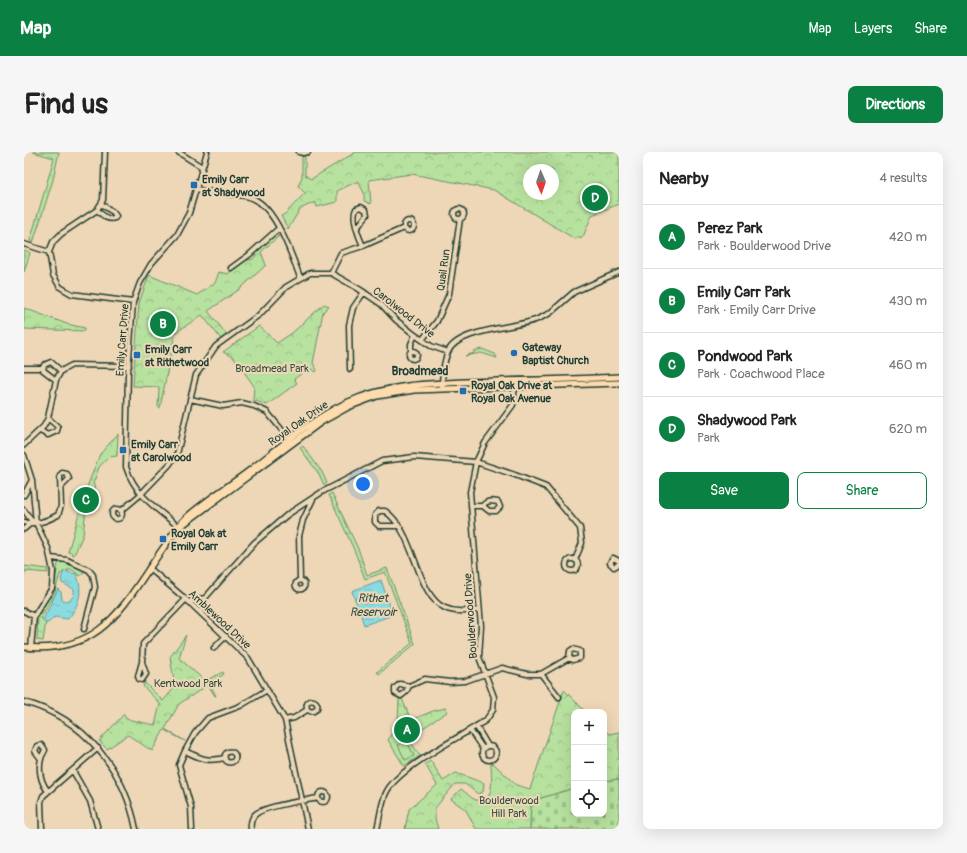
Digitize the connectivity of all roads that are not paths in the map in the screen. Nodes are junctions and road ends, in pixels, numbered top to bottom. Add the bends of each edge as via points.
1 (104, 152) edge
2 (178, 152) edge
3 (207, 152) edge
4 (299, 152) edge
5 (308, 152) edge
6 (202, 167) junction
7 (197, 190) junction
8 (100, 204) junction
9 (98, 210) junction
10 (460, 220) dead end
11 (357, 228) junction
12 (404, 228) dead end
13 (278, 229) junction
14 (24, 244) edge
15 (363, 246) junction
16 (49, 252) junction
17 (231, 268) dead end
18 (619, 272) edge
19 (331, 273) junction
20 (300, 277) junction
21 (364, 292) junction
22 (133, 302) junction
23 (415, 335) junction
24 (422, 340) junction
25 (411, 352) dead end
26 (448, 352) junction
27 (129, 366) junction
28 (24, 368) edge
29 (43, 368) junction
30 (350, 369) dead end
31 (61, 371) junction
32 (619, 377) edge
33 (56, 380) junction
34 (619, 383) edge
35 (515, 384) junction
36 (442, 386) junction
37 (190, 399) junction
38 (48, 418) junction
39 (40, 431) junction
40 (291, 441) junction
41 (24, 445) edge
42 (24, 455) edge
43 (476, 462) junction
44 (32, 480) junction
45 (61, 487) dead end
46 (24, 495) edge
47 (140, 495) junction
48 (313, 499) junction
49 (471, 506) junction
50 (483, 506) dead end
51 (24, 510) edge
52 (121, 511) dead end
53 (24, 522) edge
54 (36, 523) junction
55 (30, 524) junction
56 (397, 526) junction
57 (179, 527) junction
58 (24, 529) edge
59 (51, 558) junction
60 (575, 560) dead end
61 (619, 561) edge
62 (619, 564) edge
63 (149, 568) junction
64 (300, 580) dead end
65 (205, 598) junction
66 (188, 600) junction
67 (479, 610) junction
68 (24, 611) edge
69 (202, 613) junction
70 (34, 616) junction
71 (84, 629) dead end
72 (226, 636) junction
73 (24, 647) edge
74 (32, 648) junction
75 (214, 648) dead end
76 (569, 658) dead end
77 (142, 662) dead end
78 (486, 674) junction
79 (541, 674) junction
80 (409, 686) dead end
81 (267, 690) junction
82 (559, 697) dead end
83 (24, 702) edge
84 (307, 710) dead end
85 (285, 720) junction
86 (476, 726) junction
87 (470, 730) junction
88 (488, 746) junction
89 (98, 748) junction
90 (483, 749) junction
91 (185, 751) junction
92 (41, 758) dead end
93 (225, 758) dead end
94 (73, 770) junction
95 (48, 791) junction
96 (318, 798) dead end
97 (303, 801) junction
98 (191, 827) edge
99 (42, 829) edge
100 (98, 829) edge
101 (136, 829) edge
102 (187, 829) edge
103 (251, 829) edge
104 (308, 829) edge
105 (377, 829) edge

1 - 8 street via 103,200
2 - 6 street
3 - 6 street, Emily Carr Drive
4 - 5 street
6 - 7 street, Emily Carr Drive
7 - 13 street via 249,197 260,202 268,210
7 - 22 street, Emily Carr Drive via 189,213 177,235 151,264 140,282
8 - 9 street
8 - 9 street via 116,216 111,220
9 - 16 street via 61,234 53,242
10 - 24 street, Quail Run via 449,294 437,321
11 - 11 street via 367,215 366,210 361,207 356,209 354,214
11 - 15 street
12 - 15 street
13 - 17 street
13 - 20 street
14 - 16 street
15 - 19 street via 341,253
16 - 22 street via 53,274 60,287 72,294
18 - 26 street via 574,292 550,313 538,319 462,338 455,342
19 - 20 street, Carolwood Drive via 310,272
19 - 21 street, Carolwood Drive
20 - 37 street, Carolwood Drive via 286,287 259,315 216,346 196,375
21 - 23 street, Carolwood Drive
21 - 30 street via 353,308 349,325
22 - 27 street, Emily Carr Drive
23 - 24 street, Carolwood Drive
23 - 25 street
24 - 26 street, Carolwood Drive
26 - 36 street
27 - 31 street via 72,365
27 - 47 street, Emily Carr Drive via 126,467
28 - 29 street
29 - 31 street via 46,363 51,362
29 - 33 street
31 - 33 street
32 - 35 main road, Royal Oak Drive
33 - 38 street
34 - 35 main road, Royal Oak Drive
35 - 36 main road, Royal Oak Drive
35 - 43 street, Boulderwood Drive via 513,405 485,443
36 - 40 main road, Royal Oak Drive via 396,392 362,401
37 - 40 street via 223,406 242,403 254,406 267,412
37 - 47 street, Carolwood Drive via 177,454
38 - 39 street
38 - 39 street via 56,424 57,431 48,435
39 - 41 street
40 - 57 main road, Royal Oak Drive
42 - 44 street
43 - 48 street via 414,457 382,461 352,475
43 - 49 street, Boulderwood Drive via 470,492
43 - 60 street via 546,487 580,528 582,543
44 - 46 street
44 - 54 street
45 - 54 street via 62,506 58,515
47 - 52 street, Carolwood Drive
47 - 57 street, Emily Carr Drive
48 - 64 street via 299,536
48 - 65 street via 254,543
49 - 50 street
49 - 67 street, Boulderwood Drive
51 - 54 street
53 - 55 street
54 - 55 street
54 - 59 street
55 - 58 street
56 - 56 street via 385,512 379,511 375,515 375,522 379,526
56 - 67 street via 407,539 430,594 436,602 451,610
57 - 63 main road, Royal Oak Drive
59 - 70 street via 52,588
59 - 71 street via 67,560 89,570 93,575 95,587
61 - 62 street via 613,558 610,563 614,567
63 - 66 street, Amblewood Drive
63 - 74 main road, Royal Oak Drive via 102,629 90,637 66,646
65 - 66 street
65 - 69 street
66 - 69 street, Amblewood Drive
66 - 77 street via 143,644
67 - 78 street, Boulderwood Drive via 479,657
68 - 70 street
69 - 72 street, Amblewood Drive
70 - 74 street
72 - 75 street
72 - 81 street, Amblewood Drive via 248,658
73 - 74 main road, Royal Oak Drive
76 - 79 street
78 - 79 street via 502,668 527,674
78 - 80 street via 464,681 425,679
78 - 86 street, Boulderwood Drive via 494,697 493,710 486,720
79 - 82 street
81 - 85 street, Amblewood Drive
81 - 91 street via 240,706 208,718
83 - 89 street via 59,716 80,730
84 - 85 street
85 - 97 street, Amblewood Drive
86 - 87 street, Boulderwood Drive
86 - 88 street
87 - 90 street
87 - 105 street, Boulderwood Drive via 393,782 386,792
88 - 90 street
88 - 90 street via 496,752 493,759 484,758
89 - 94 street
89 - 101 street via 112,766 127,795
91 - 93 street via 204,761
91 - 98 street via 179,765 191,807
92 - 95 street via 42,784
94 - 95 street
94 - 100 street via 90,801
95 - 99 street via 42,802
96 - 97 street
97 - 103 street via 256,813 252,819
97 - 104 street, Amblewood Drive
98 - 102 street

